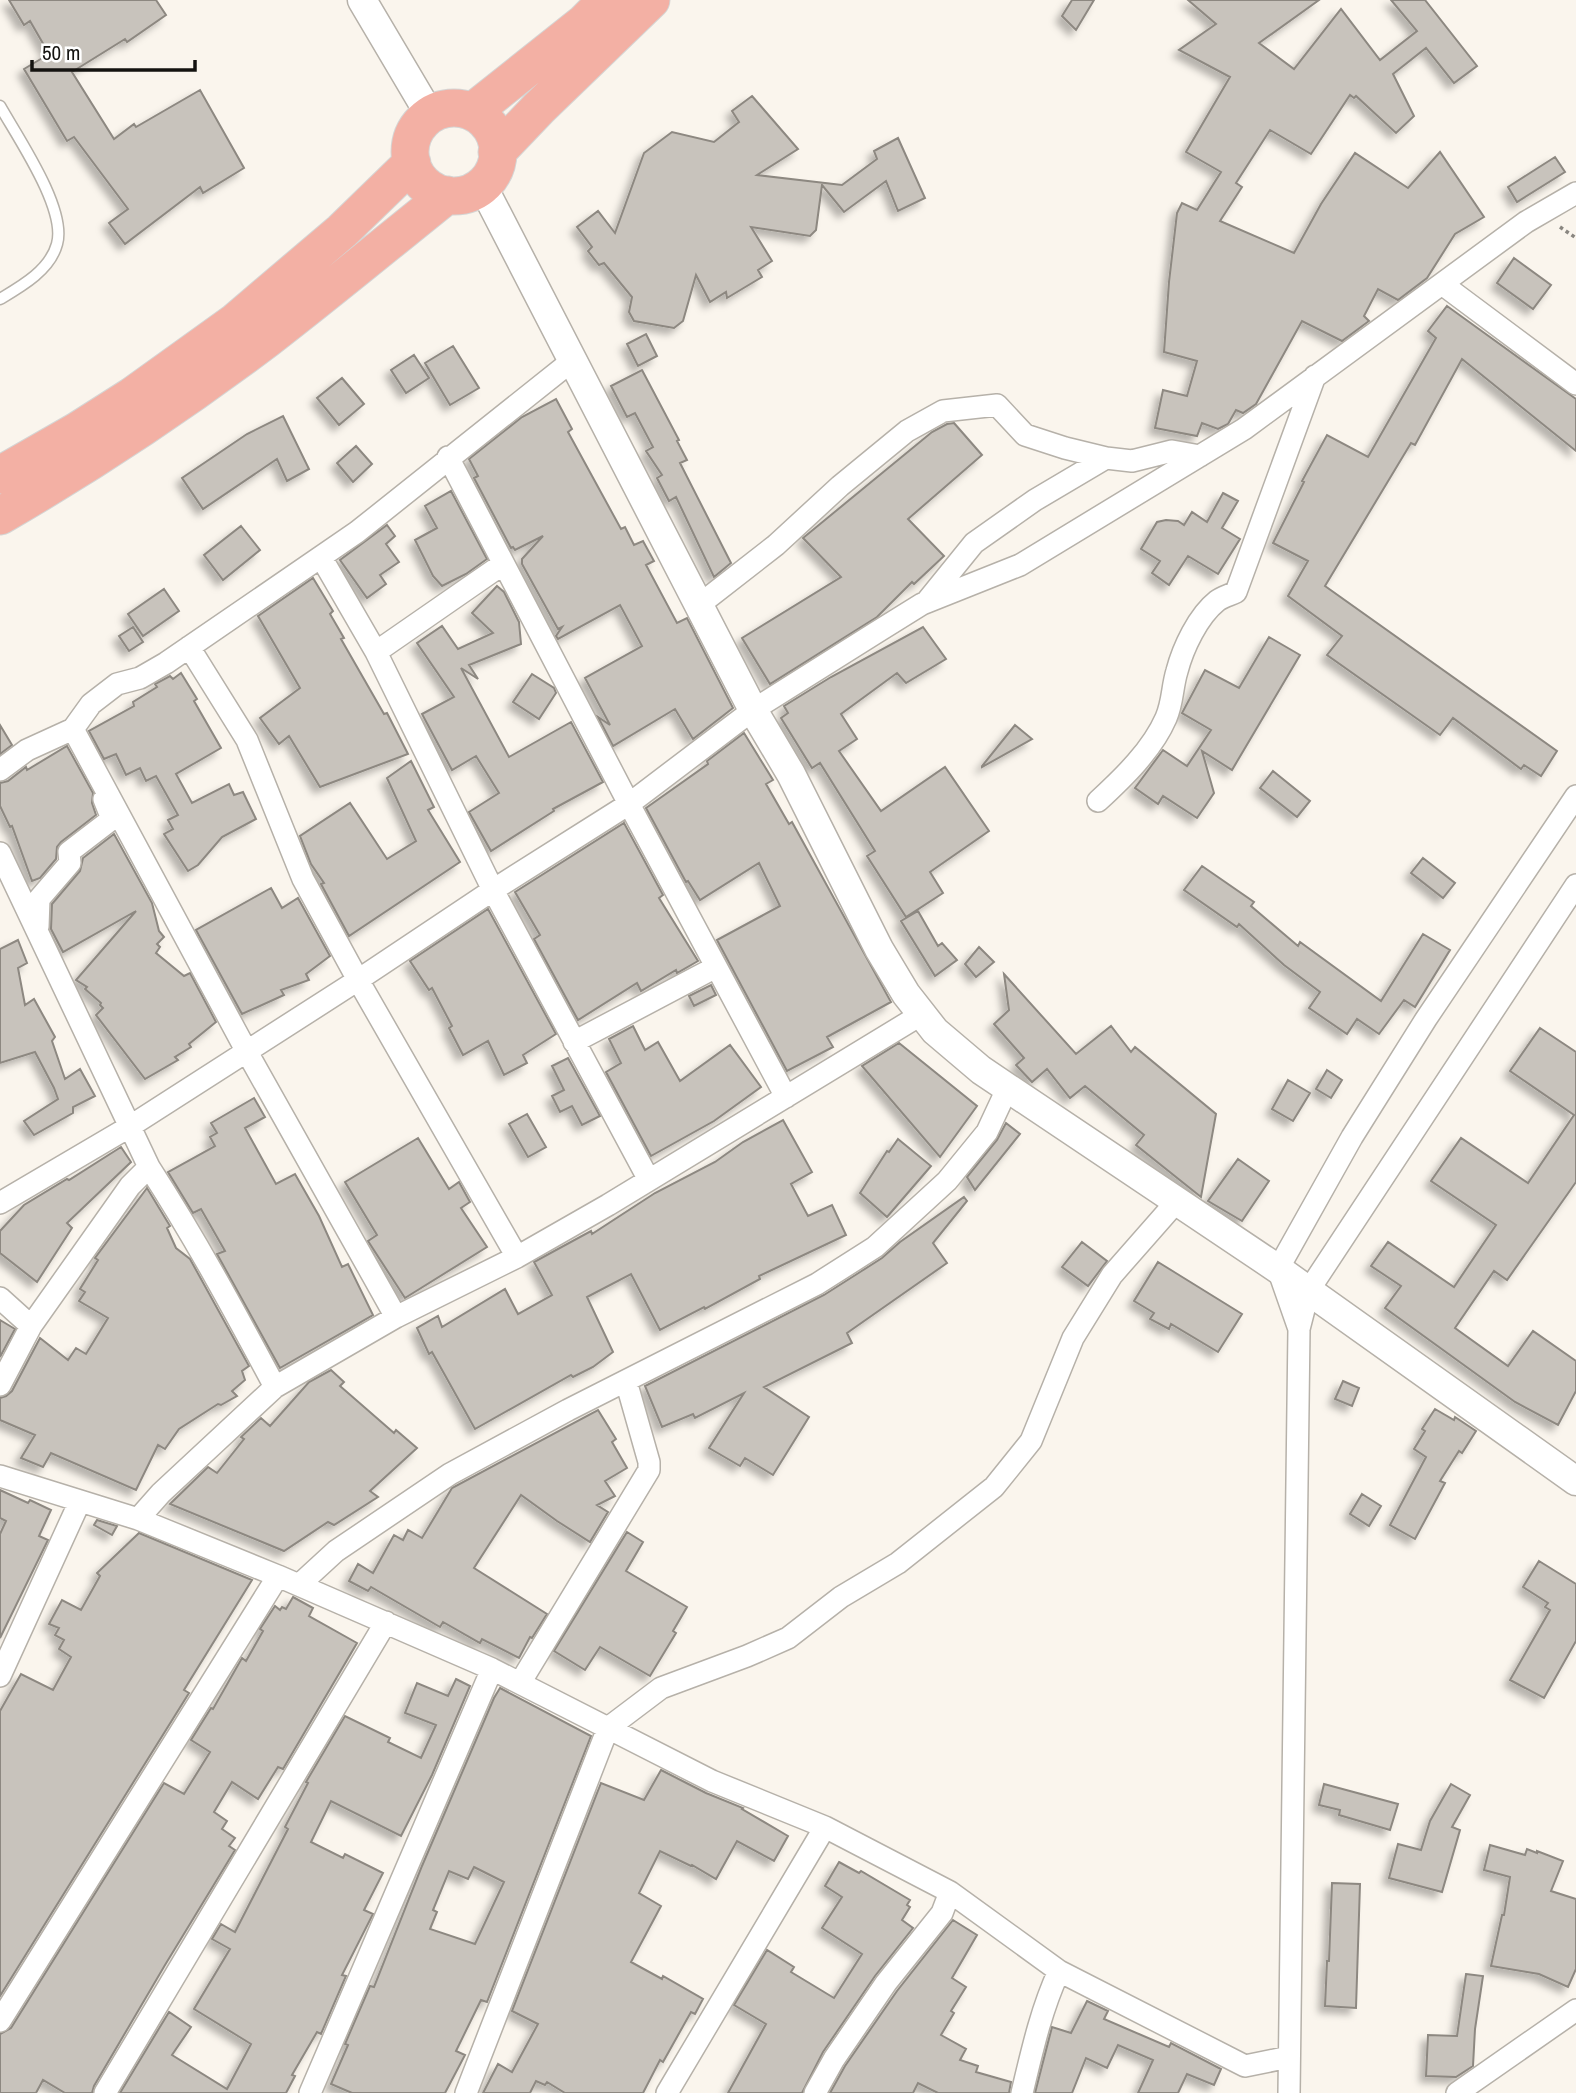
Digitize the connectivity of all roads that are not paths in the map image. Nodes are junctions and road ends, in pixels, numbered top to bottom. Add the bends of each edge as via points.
1 (362, 0) edge
2 (607, 0) edge
3 (651, 0) edge
4 (0, 106) edge
5 (472, 112) junction
6 (430, 115) junction
7 (497, 152) junction
8 (412, 163) junction
9 (482, 185) junction
10 (1576, 193) edge
11 (447, 195) junction
12 (1442, 284) junction
13 (0, 299) edge
14 (573, 360) junction
15 (1315, 376) junction
16 (1576, 384) edge
17 (1200, 456) junction
18 (448, 457) junction
19 (1106, 458) junction
20 (0, 475) edge
21 (0, 516) edge
22 (321, 556) junction
23 (503, 564) junction
24 (926, 603) junction
25 (699, 605) junction
26 (189, 647) junction
27 (376, 652) junction
28 (753, 709) junction
29 (73, 729) junction
30 (0, 770) edge
31 (1576, 796) edge
32 (1098, 801) dead end
33 (629, 804) junction
34 (0, 853) edge
35 (1576, 885) edge
36 (493, 890) junction
37 (38, 936) junction
38 (716, 967) junction
39 (358, 981) junction
40 (922, 1014) junction
41 (574, 1042) junction
42 (247, 1052) junction
43 (1008, 1087) junction
44 (786, 1097) junction
45 (130, 1127) junction
46 (149, 1167) junction
47 (649, 1181) junction
48 (0, 1203) edge
49 (1179, 1203) junction
50 (517, 1257) junction
51 (1278, 1269) junction
52 (1309, 1290) junction
53 (0, 1298) edge
54 (396, 1317) junction
55 (31, 1326) junction
56 (1299, 1329) junction
57 (626, 1381) junction
58 (0, 1385) edge
59 (275, 1387) junction
60 (0, 1476) edge
61 (1576, 1481) edge
62 (80, 1501) junction
63 (138, 1519) junction
64 (278, 1576) junction
65 (299, 1585) junction
66 (386, 1622) junction
67 (492, 1669) junction
68 (0, 1676) edge
69 (520, 1683) junction
70 (608, 1728) junction
71 (825, 1827) junction
72 (950, 1892) junction
73 (1059, 1971) junction
74 (1576, 2010) edge
75 (0, 2021) edge
76 (1289, 2057) junction
77 (105, 2093) edge
78 (310, 2093) edge
79 (466, 2093) edge
80 (667, 2093) edge
81 (815, 2093) edge
82 (1023, 2093) edge
83 (1289, 2093) edge
84 (1457, 2093) edge

1 - 6 street
2 - 5 highway
3 - 7 highway
4 - 13 lane via 58,220 58,242 52,256 39,272
5 - 6 highway via 447,108
5 - 7 highway via 491,128
6 - 8 highway via 413,137
7 - 9 highway via 496,165
8 - 11 highway via 424,184
8 - 20 highway via 342,231 235,322 132,396
9 - 11 highway via 471,192
9 - 14 street
10 - 12 street via 1526,222
11 - 21 highway via 206,384
12 - 15 street
12 - 16 street
14 - 18 street
14 - 25 street
15 - 17 street
15 - 32 street via 1236,592 1216,601 1198,625 1176,672 1165,720 1142,755
17 - 19 street via 1172,451 1132,461
17 - 24 street via 1020,565
18 - 22 street
18 - 23 street
19 - 24 street via 974,543
19 - 25 street via 1025,435 996,405 943,411 907,431
22 - 26 street
22 - 27 street
23 - 27 street
23 - 33 street
24 - 28 street
25 - 28 street
26 - 29 street via 140,678 117,684 91,704
26 - 39 street via 247,740 303,878
27 - 36 street
28 - 33 street
28 - 40 street via 879,949
29 - 30 street via 27,750
29 - 37 street via 112,819 69,852 70,863 39,899
29 - 42 street
31 - 51 street via 1404,1054
33 - 36 street
33 - 38 street
34 - 37 street
35 - 52 street
36 - 39 street
36 - 41 street
37 - 45 street
38 - 41 street
38 - 44 street
39 - 42 street
39 - 50 street
40 - 43 street via 936,1031
40 - 44 street
41 - 47 street
42 - 45 street
42 - 54 street
43 - 49 street
43 - 57 street via 987,1132 955,1171 875,1247 817,1284
44 - 47 street
45 - 46 street
45 - 48 street
46 - 55 street via 130,1186
46 - 59 street
47 - 50 street
49 - 51 street
49 - 70 street via 1112,1275 1073,1338 1031,1441 994,1487 898,1563 841,1597 788,1638 661,1688
50 - 54 street
51 - 52 street
51 - 56 street
52 - 56 street
52 - 61 street
53 - 55 street
54 - 59 street
55 - 58 street
56 - 76 street
57 - 65 street via 450,1474 336,1551
57 - 69 street via 649,1470
59 - 63 street
60 - 62 street
62 - 63 street
62 - 68 street
63 - 64 street
64 - 65 street
64 - 75 street
65 - 66 street
66 - 67 street
66 - 77 street
67 - 69 street
67 - 78 street
69 - 70 street
70 - 71 street via 712,1781
70 - 79 street
71 - 72 street
71 - 80 street
72 - 73 street
72 - 81 street via 942,1913 886,1983
73 - 76 street via 1245,2066
73 - 82 street via 1035,2038
74 - 84 street
76 - 83 street

